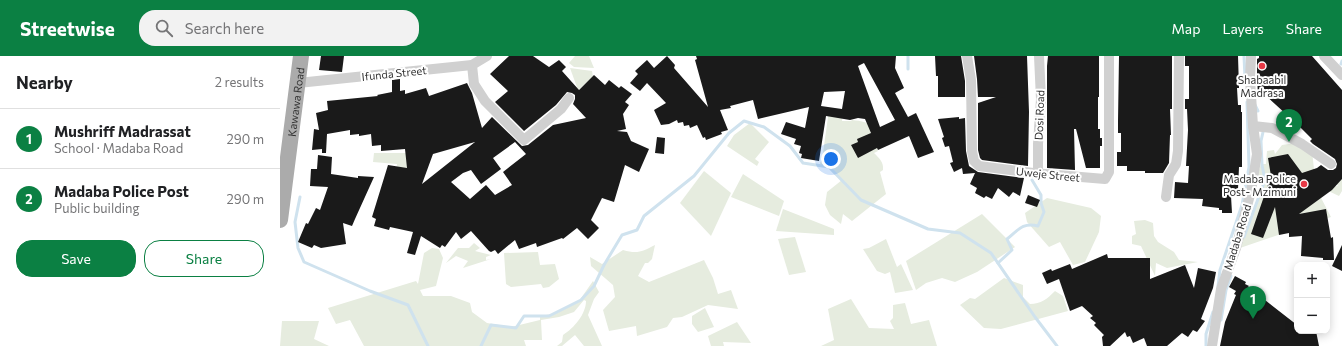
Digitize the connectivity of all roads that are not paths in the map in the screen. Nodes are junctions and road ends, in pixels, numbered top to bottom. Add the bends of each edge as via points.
1 (301, 56) edge
2 (487, 56) edge
3 (967, 56) edge
4 (1039, 56) edge
5 (1109, 56) edge
6 (1179, 56) edge
7 (1251, 56) edge
8 (1324, 56) edge
9 (472, 65) junction
10 (1342, 75) edge
11 (298, 83) junction
12 (569, 98) dead end
13 (1253, 126) junction
14 (1331, 164) dead end
15 (1038, 173) junction
16 (1166, 197) dead end
17 (280, 220) edge
18 (1212, 346) edge

1 - 11 main road, Kawawa Road
2 - 9 street, Ifunda Street
3 - 15 street, Uweje Street via 971,80 974,161 979,166
4 - 15 street, Dosi Road via 1041,99
5 - 15 street, Uweje Street via 1109,172 1105,179
6 - 16 street via 1178,151 1176,164 1169,175
7 - 13 street, Madaba Road
8 - 10 street
9 - 11 street, Ifunda Street
9 - 12 street via 474,84 485,101 524,140 561,109
11 - 17 main road, Kawawa Road
13 - 14 street via 1272,128
13 - 18 street, Madaba Road via 1257,154 1251,191 1236,248 1221,289

